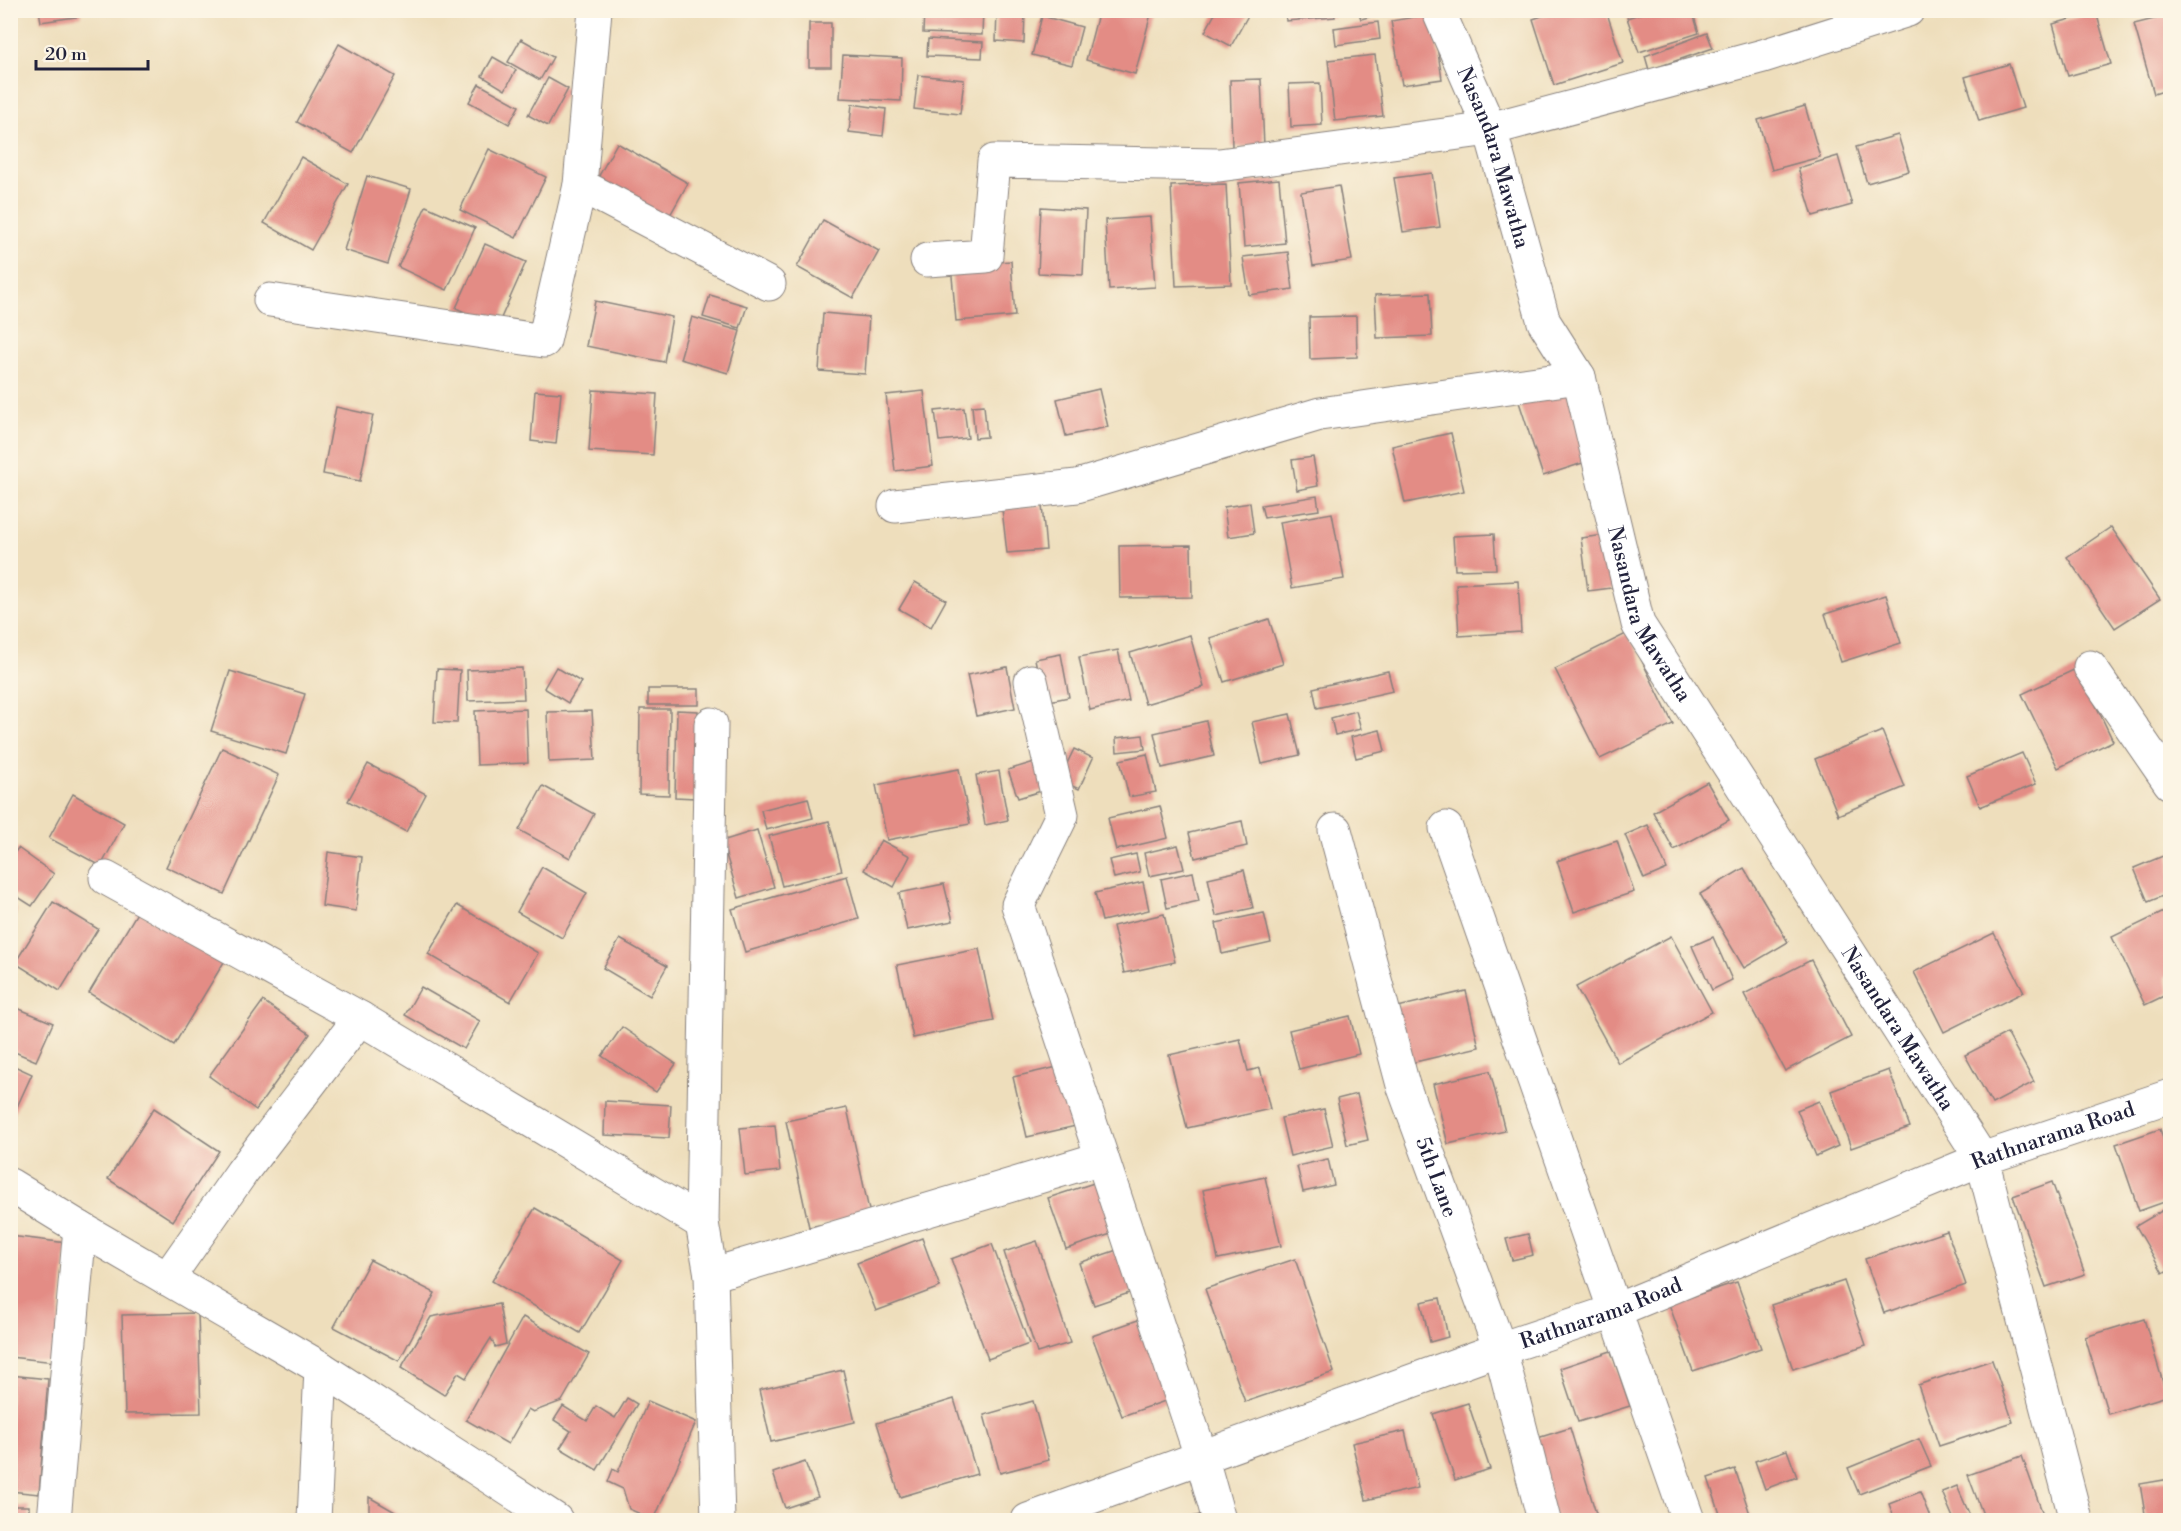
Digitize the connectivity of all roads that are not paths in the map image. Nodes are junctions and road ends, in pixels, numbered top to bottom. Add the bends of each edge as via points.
1 (595, 10) edge
2 (1438, 10) edge
3 (1908, 10) edge
4 (1490, 129) junction
5 (580, 185) junction
6 (927, 260) dead end
7 (769, 284) dead end
8 (270, 300) dead end
9 (1579, 377) junction
10 (896, 506) dead end
11 (2090, 667) dead end
12 (1031, 681) dead end
13 (711, 724) dead end
14 (2170, 783) edge
15 (1446, 828) dead end
16 (1335, 830) dead end
17 (106, 878) dead end
18 (360, 1018) junction
19 (2170, 1096) edge
20 (1102, 1158) junction
21 (1982, 1159) junction
22 (10, 1185) edge
23 (702, 1223) junction
24 (80, 1228) junction
25 (711, 1275) junction
26 (167, 1279) junction
27 (1614, 1311) junction
28 (1500, 1349) junction
29 (321, 1368) junction
30 (1202, 1459) junction
31 (54, 1521) edge
32 (314, 1521) edge
33 (555, 1521) edge
34 (718, 1521) edge
35 (1028, 1521) edge
36 (1219, 1521) edge
37 (1545, 1521) edge
38 (1688, 1521) edge
39 (2076, 1521) edge

1 - 5 street
2 - 4 street, Nasandara Mawatha
3 - 4 street via 1763,56
4 - 6 street via 1218,165 994,161 986,256
4 - 9 street, Nasandara Mawatha via 1544,322
5 - 7 street
5 - 8 street via 544,340
9 - 10 street via 1320,414 1077,486
9 - 21 street, Nasandara Mawatha via 1638,624
11 - 14 street
12 - 20 street via 1062,814 1018,905
13 - 23 street
15 - 27 street
16 - 28 street, 5th Lane via 1402,1085
17 - 18 street
18 - 23 street
18 - 26 street via 242,1172
19 - 21 street, Rathnarama Road
20 - 25 street
20 - 30 street
21 - 27 street, Rathnarama Road
21 - 39 street, Nasandara Mawatha
22 - 24 street
23 - 25 street
24 - 26 street
24 - 31 street
25 - 34 street
26 - 29 street
27 - 28 street, Rathnarama Road
27 - 38 street
28 - 30 street, Rathnarama Road
28 - 37 street, 5th Lane
29 - 32 street
29 - 33 street
30 - 35 street, Rathnarama Road
30 - 36 street

